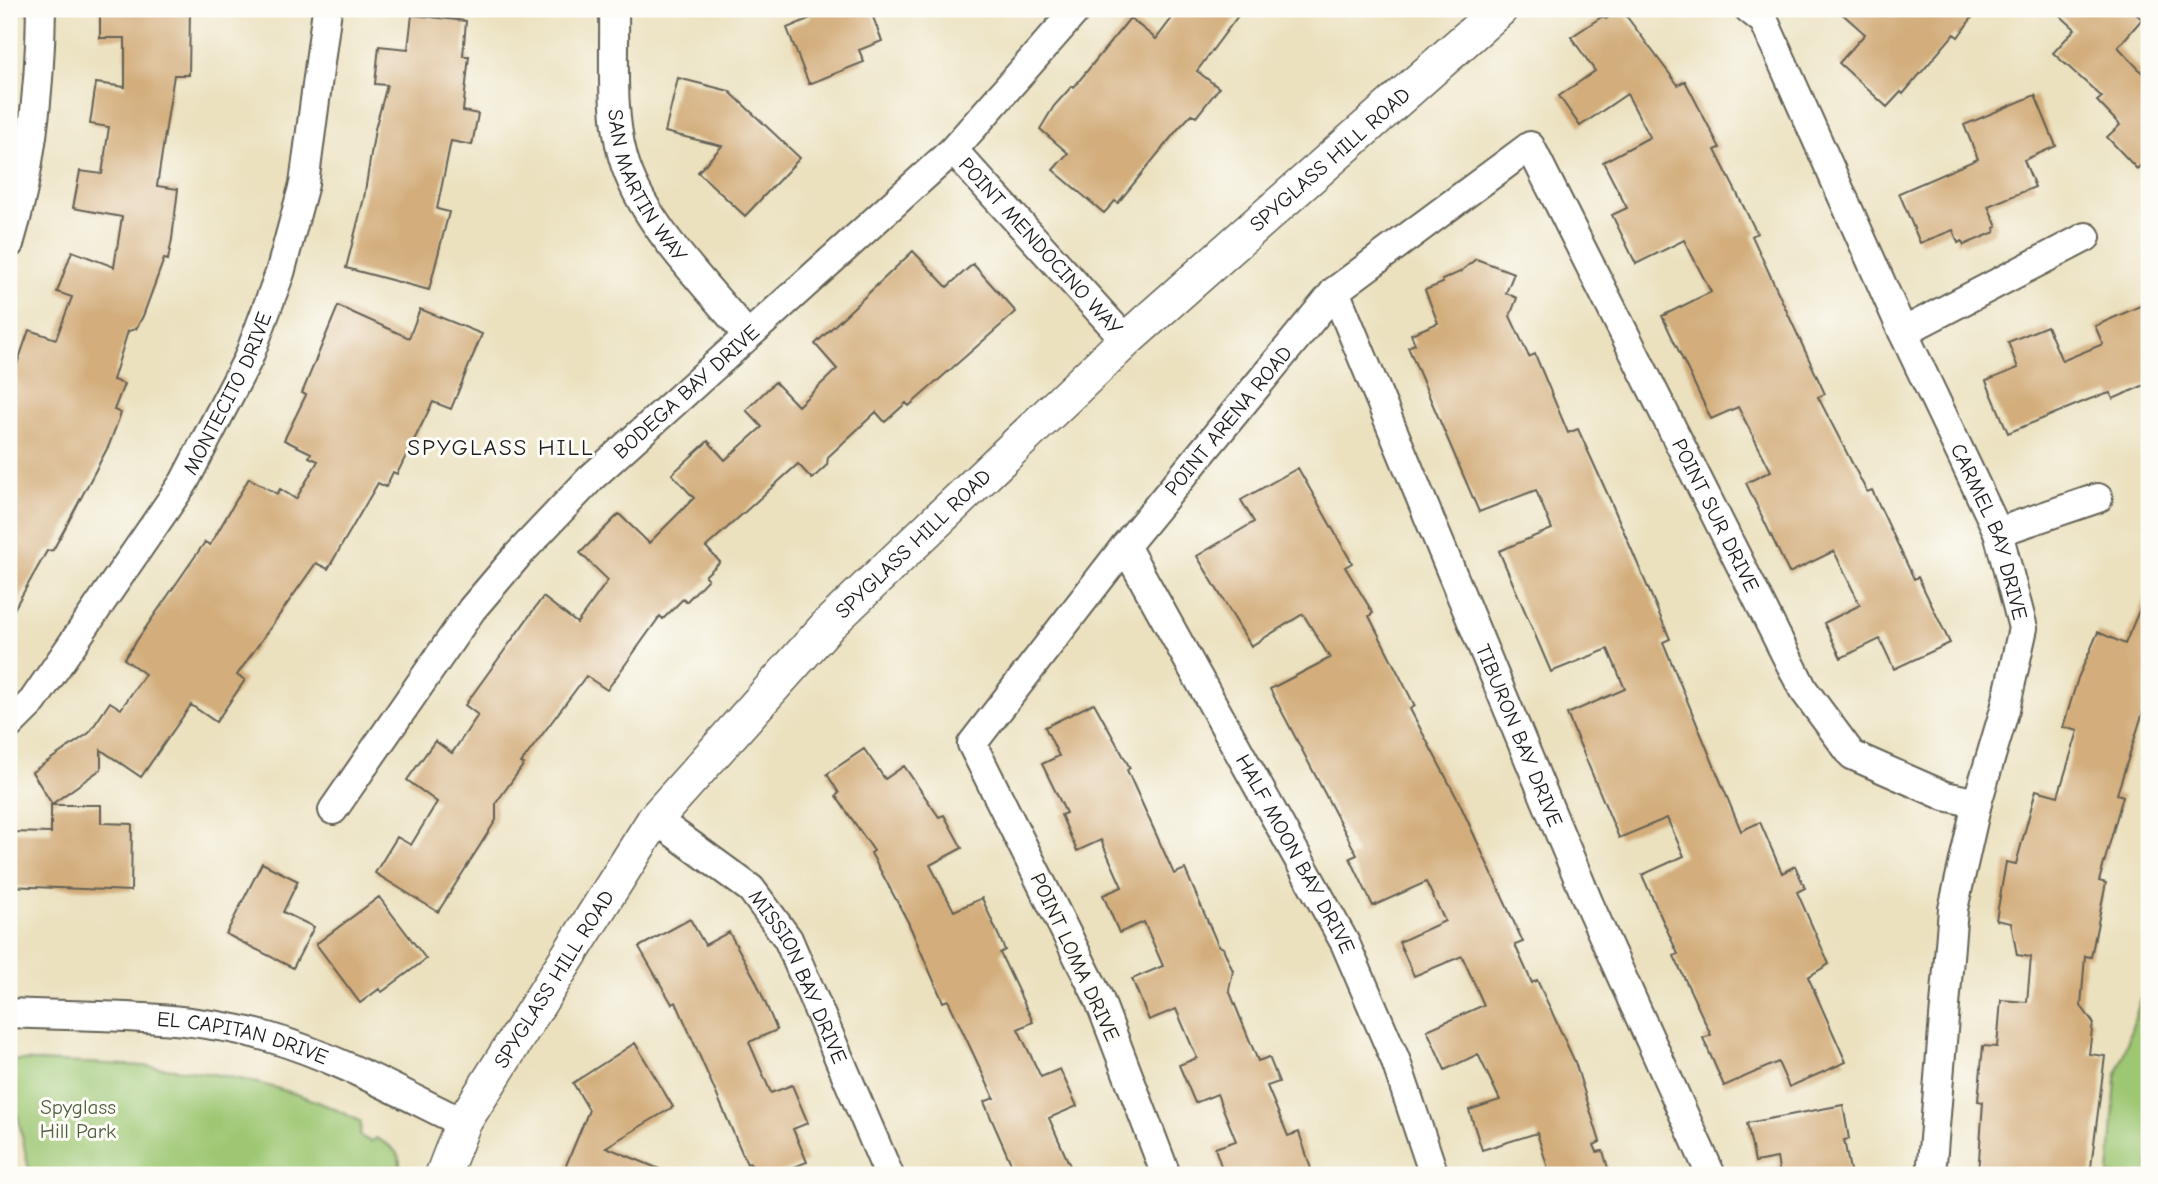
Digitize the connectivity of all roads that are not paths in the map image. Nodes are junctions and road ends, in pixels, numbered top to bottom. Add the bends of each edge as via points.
1 (41, 9) edge
2 (327, 9) edge
3 (614, 9) edge
4 (1077, 9) edge
5 (1500, 9) edge
6 (1765, 13) edge
7 (1530, 146) joint
8 (953, 150) junction
9 (2086, 237) dead end
10 (9, 244) edge
11 (1335, 291) junction
12 (1903, 332) junction
13 (747, 335) junction
14 (1126, 340) junction
15 (2098, 498) dead end
16 (1998, 532) junction
17 (1125, 546) junction
18 (9, 725) edge
19 (972, 744) joint
20 (1977, 803) junction
21 (333, 810) dead end
22 (655, 819) junction
23 (9, 1013) edge
24 (463, 1123) junction
25 (443, 1175) edge
26 (889, 1175) edge
27 (1166, 1175) edge
28 (1434, 1175) edge
29 (1711, 1175) edge
30 (1931, 1175) edge

1 - 10 street via 34,124
2 - 18 street, MONTECITO DRIVE via 304,184 280,273 248,359 184,482 33,701
3 - 13 street, SAN MARTIN WAY via 616,116 629,175 647,210
4 - 8 street, BODEGA BAY DRIVE
5 - 14 main road, SPYGLASS HILL ROAD
6 - 12 street, CARMEL BAY DRIVE
7 - 11 street, POINT ARENA ROAD
7 - 20 street, POINT SUR DRIVE via 1803,689 1852,755 1945,796
8 - 13 street, BODEGA BAY DRIVE
8 - 14 street, POINT MENDOCINO WAY
9 - 12 street
11 - 17 street, POINT ARENA ROAD
11 - 29 street, TIBURON BAY DRIVE via 1589,904
12 - 16 street, CARMEL BAY DRIVE
13 - 21 street, BODEGA BAY DRIVE via 591,478 518,555 472,609
14 - 22 main road, SPYGLASS HILL ROAD via 830,624
15 - 16 street
16 - 20 street, CARMEL BAY DRIVE via 2023,628 2006,709
17 - 19 street, POINT ARENA ROAD
17 - 28 street, HALF MOON BAY DRIVE via 1345,943 1395,1059
19 - 27 street, POINT LOMA DRIVE via 1099,999
20 - 30 street, CARMEL BAY DRIVE via 1953,909
22 - 24 main road, SPYGLASS HILL ROAD
22 - 26 street, MISSION BAY DRIVE via 751,889 788,939
23 - 24 street, EL CAPITAN DRIVE via 158,1020 267,1037 321,1055
24 - 25 main road, SPYGLASS HILL ROAD

